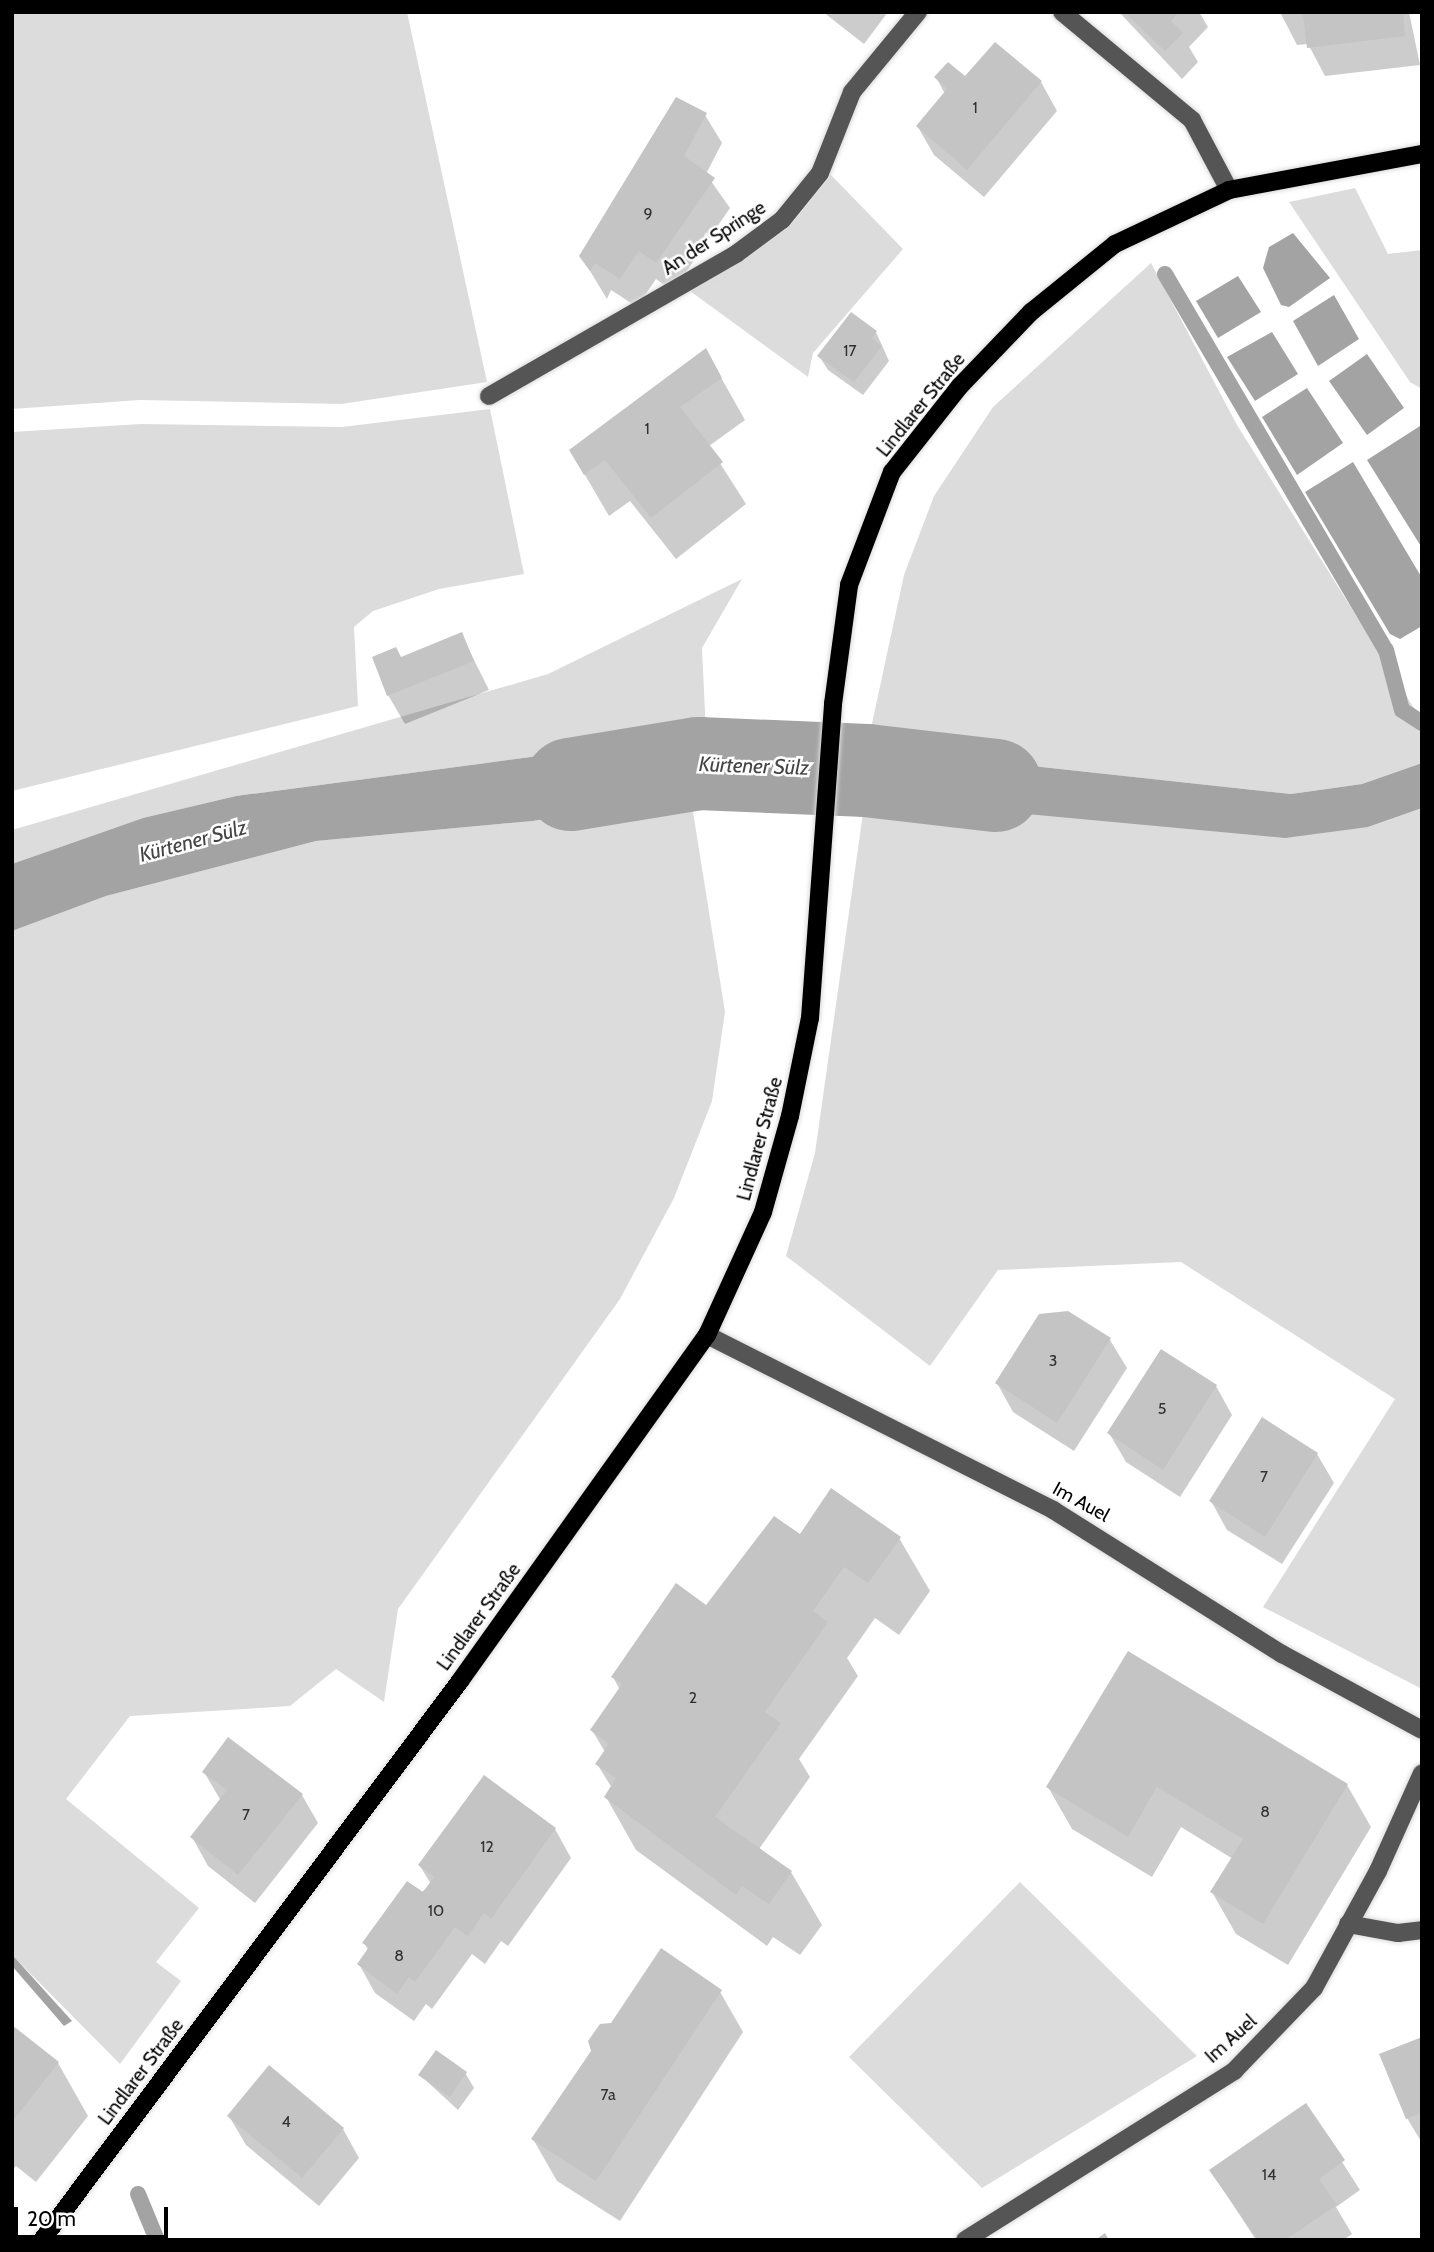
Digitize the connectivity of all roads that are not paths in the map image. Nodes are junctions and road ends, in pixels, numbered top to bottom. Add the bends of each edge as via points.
1 (918, 12) edge
2 (1062, 12) edge
3 (1422, 154) edge
4 (1229, 190) junction
5 (489, 396) dead end
6 (708, 1335) junction
7 (1422, 1730) edge
8 (1422, 1773) edge
9 (1348, 1924) junction
10 (1422, 1930) edge
11 (42, 2240) edge
12 (965, 2240) edge

1 - 5 street, An der Springe via 852,92 820,173 782,220 736,254
2 - 4 street via 1192,120
3 - 4 main road, Lindlarer Straße
4 - 6 main road, Lindlarer Straße via 1115,244 1031,312 960,386 892,472 849,585 833,704 810,1018 790,1116 763,1212
6 - 7 street, Im Auel via 1053,1510 1282,1654
6 - 11 main road, Lindlarer Straße via 460,1681
8 - 9 street, Im Auel
9 - 10 street via 1398,1933
9 - 12 street, Im Auel via 1314,1987 1234,2071

